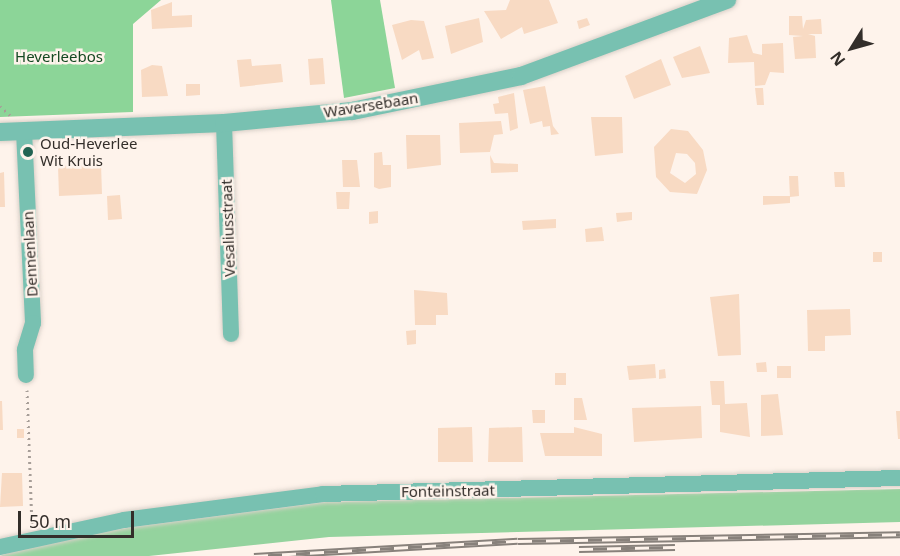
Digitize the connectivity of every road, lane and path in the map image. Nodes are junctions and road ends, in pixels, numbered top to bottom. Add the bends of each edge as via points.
1 (727, 0) edge
2 (224, 123) junction
3 (24, 131) junction
4 (0, 132) edge
5 (231, 334) dead end
6 (26, 375) joint
7 (900, 478) edge
8 (34, 538) junction
9 (0, 547) edge

1 - 2 street, Waversebaan via 521,76 352,111
2 - 3 street, Waversebaan
2 - 5 street, Vesaliusstraat
3 - 4 street, Waversebaan
3 - 6 street, Dennenlaan via 33,323 25,350
6 - 8 path
7 - 8 street, Fonteinstraat via 323,494
8 - 9 street, Fonteinstraat

